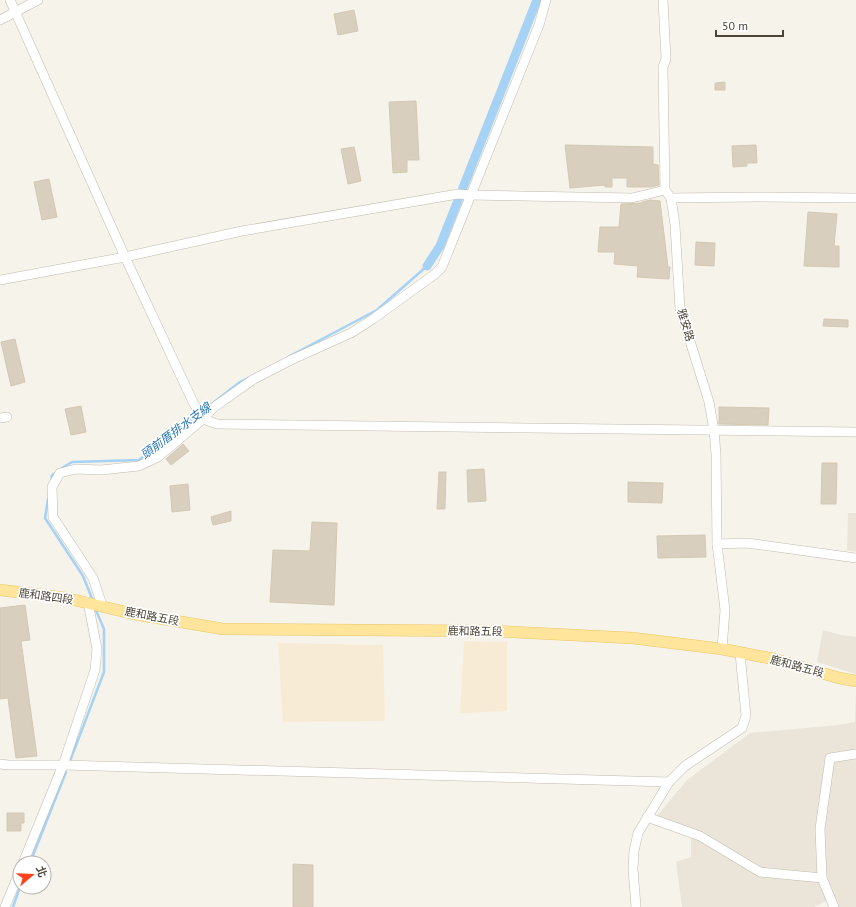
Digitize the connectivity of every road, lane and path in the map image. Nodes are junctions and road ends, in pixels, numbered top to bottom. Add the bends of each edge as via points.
1 (10, 0) edge
2 (38, 0) edge
3 (546, 0) edge
4 (663, 0) edge
5 (15, 12) junction
6 (0, 20) edge
7 (665, 190) junction
8 (470, 195) junction
9 (671, 198) junction
10 (856, 198) edge
11 (125, 257) junction
12 (0, 280) edge
13 (203, 419) junction
14 (714, 430) junction
15 (856, 432) edge
16 (716, 544) junction
17 (856, 558) edge
18 (0, 590) edge
19 (96, 604) junction
20 (722, 650) junction
21 (740, 653) junction
22 (856, 681) edge
23 (856, 754) edge
24 (0, 764) edge
25 (63, 765) junction
26 (669, 782) junction
27 (647, 817) junction
28 (26, 855) edge
29 (822, 878) junction
30 (12, 890) edge
31 (5, 907) edge
32 (636, 907) edge
33 (834, 907) edge

1 - 5 street
2 - 5 street
3 - 8 street via 539,25
4 - 7 street via 666,59 663,67
5 - 6 street
5 - 11 street
7 - 8 street via 632,198
7 - 9 street, 雅安路
8 - 11 street via 458,194 249,229
8 - 13 street via 442,267 428,280 350,333 254,379 213,408
9 - 10 street
9 - 14 street, 雅安路 via 680,309 709,402
11 - 12 street
11 - 13 street
13 - 14 street via 221,424
13 - 19 street via 158,458 139,466 102,470 76,469 60,473 56,478 52,487 53,517 93,578
14 - 15 street
14 - 16 street, 雅安路
16 - 17 street via 747,543
16 - 20 street, 雅安路 via 725,610
18 - 19 main road, 鹿和路四段 via 49,595
19 - 20 main road, 鹿和路五段 via 134,614 223,629 493,631 632,638
19 - 25 street via 95,670
20 - 21 main road, 鹿和路五段
21 - 22 main road, 鹿和路五段 via 774,659
21 - 26 street via 746,716 742,728 685,766
23 - 29 street via 830,758 820,829
24 - 25 street
25 - 26 street
25 - 28 street
26 - 27 street
27 - 29 street via 700,836 760,872
27 - 32 street via 638,833 634,851
29 - 33 street
30 - 31 street

